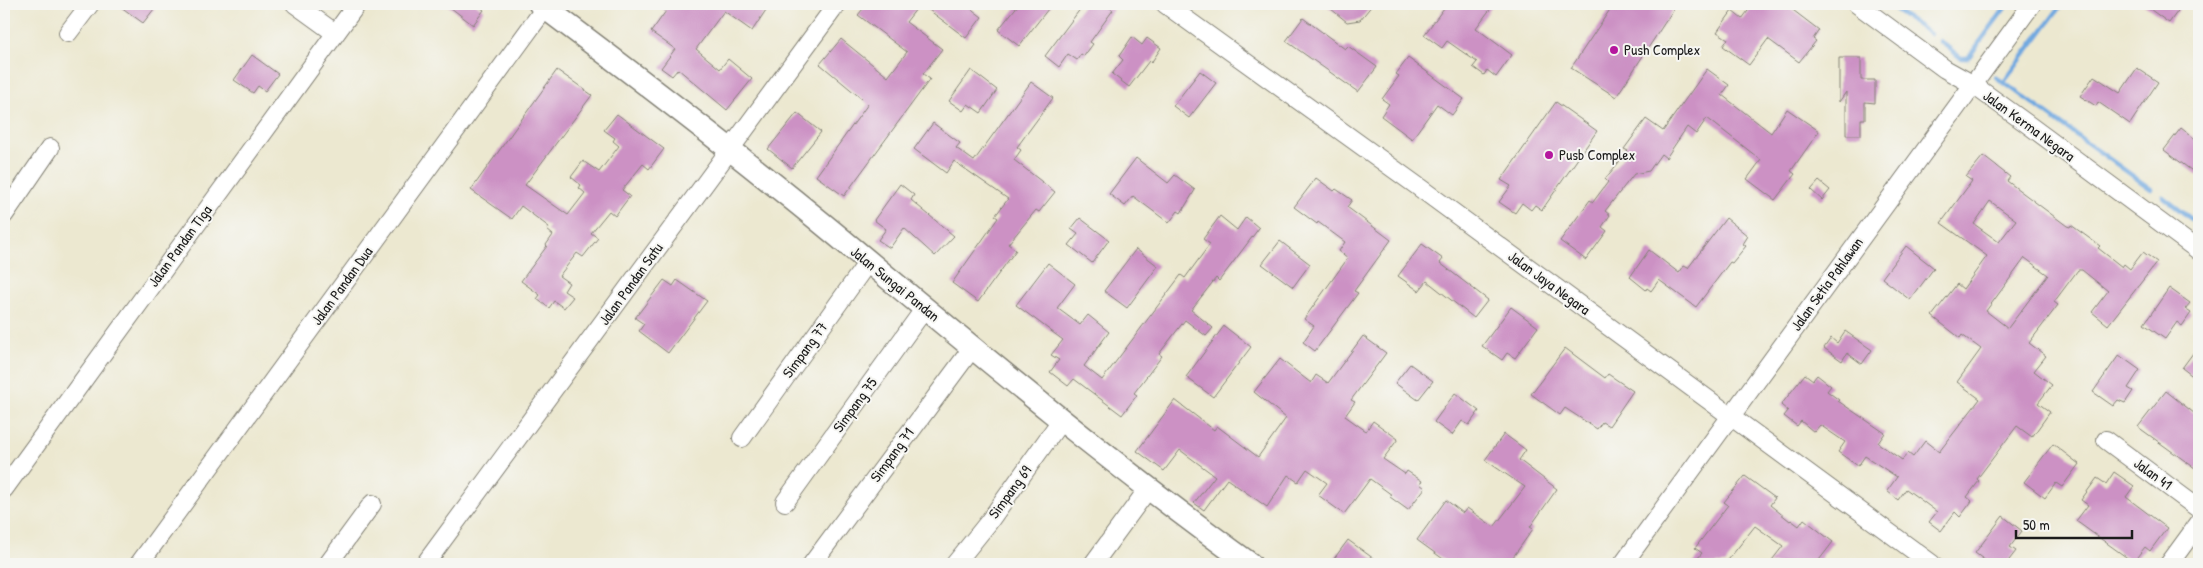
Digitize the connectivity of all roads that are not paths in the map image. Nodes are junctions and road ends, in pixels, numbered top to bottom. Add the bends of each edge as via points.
1 (90, 4) edge
2 (295, 4) edge
3 (357, 4) edge
4 (837, 4) edge
5 (1165, 4) edge
6 (1857, 4) edge
7 (2032, 4) edge
8 (543, 6) edge
9 (68, 33) dead end
10 (335, 33) junction
11 (1972, 84) junction
12 (50, 148) dead end
13 (728, 150) junction
14 (4, 215) edge
15 (2199, 251) edge
16 (868, 262) junction
17 (925, 308) junction
18 (973, 347) junction
19 (1730, 416) junction
20 (1062, 419) junction
21 (742, 438) dead end
22 (2106, 440) dead end
23 (1148, 489) junction
24 (4, 490) edge
25 (785, 502) dead end
26 (372, 504) dead end
27 (2199, 508) edge
28 (2199, 523) edge
29 (139, 564) edge
30 (328, 564) edge
31 (425, 564) edge
32 (812, 564) edge
33 (955, 564) edge
34 (1093, 564) edge
35 (1250, 564) edge
36 (1623, 564) edge
37 (1932, 564) edge
38 (2169, 564) edge

1 - 9 street
2 - 10 street
3 - 10 street, Jalan Pandan Tiga
4 - 13 street, Jalan Pandan Satu
5 - 19 street, Jalan Jaya Negara
6 - 11 street, Jalan Kerma Negara via 1945,69
7 - 11 street, Jalan Setia Pahlawan
8 - 13 street, Jalan Sungai Pandan
8 - 29 street, Jalan Pandan Dua
10 - 24 street, Jalan Pandan Tiga
11 - 15 street, Jalan Kerma Negara
11 - 19 street, Jalan Setia Pahlawan
12 - 14 street
13 - 16 street, Jalan Sungai Pandan
13 - 31 street, Jalan Pandan Satu
16 - 17 street, Jalan Sungai Pandan
16 - 21 street, Simpang 77
17 - 18 street, Jalan Sungai Pandan
17 - 25 street, Simpang 75
18 - 20 street, Jalan Sungai Pandan
18 - 32 street, Simpang 71
19 - 36 street, Jalan Setia Pahlawan
19 - 37 street, Jalan Jaya Negara
20 - 23 street, Jalan Sungai Pandan
20 - 33 street, Simpang 69
22 - 27 street, Jalan 41
23 - 34 street
23 - 35 street, Jalan Sungai Pandan
26 - 30 street
28 - 38 street

